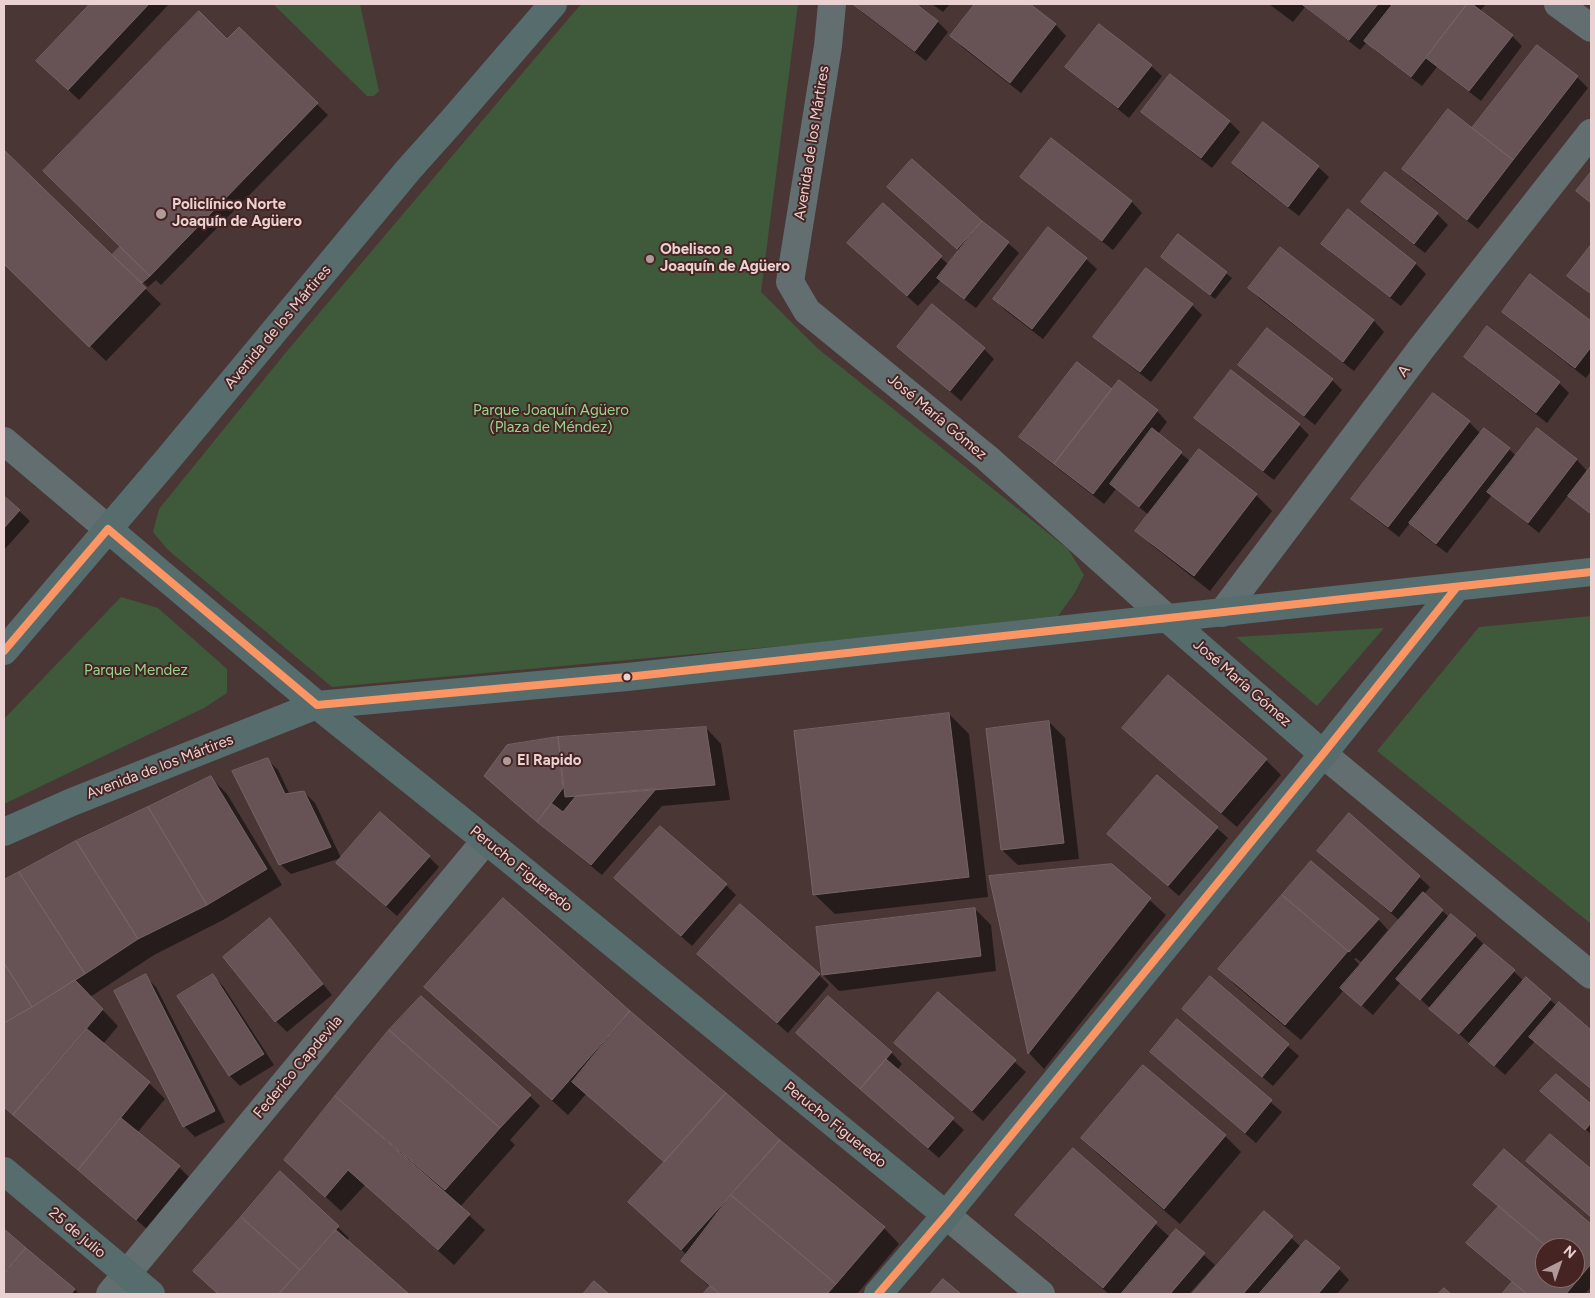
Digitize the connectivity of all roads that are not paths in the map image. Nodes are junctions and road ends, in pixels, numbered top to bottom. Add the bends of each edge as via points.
1 (553, 4) edge
2 (832, 4) edge
3 (1558, 4) edge
4 (1591, 28) edge
5 (1591, 133) edge
6 (790, 282) joint
7 (4, 442) edge
8 (108, 529) junction
9 (1591, 572) edge
10 (1456, 588) junction
11 (1222, 613) junction
12 (1168, 619) junction
13 (4, 651) edge
14 (317, 706) junction
15 (1323, 754) junction
16 (4, 832) edge
17 (486, 840) junction
18 (1591, 975) edge
19 (4, 1172) edge
20 (946, 1215) junction
21 (118, 1284) edge
22 (151, 1294) edge
23 (878, 1294) edge
24 (1041, 1294) edge

1 - 8 main road, Avenida de los Mártires via 409,169
2 - 6 street, Avenida de los Mártires
3 - 4 street
5 - 11 street, A via 1421,349
6 - 12 street, José María Gómez via 807,311 987,458
7 - 8 street, Perucho Figueredo
8 - 13 main road, Avenida de los Mártires
8 - 14 main road, Perucho Figueredo
9 - 10 main road, Avenida de los Mártires
10 - 11 main road, Avenida de los Mártires
10 - 15 main road
11 - 12 main road, Avenida de los Mártires
12 - 14 main road, Avenida de los Mártires via 647,675
12 - 15 main road, José María Gómez
14 - 16 main road, Avenida de los Mártires
14 - 17 main road, Perucho Figueredo
15 - 18 street, José María Gómez
15 - 20 main road
17 - 20 main road, Perucho Figueredo
17 - 21 street, Federico Capdevila
19 - 21 main road, 25 de julio
20 - 23 main road
20 - 24 street, Perucho Figueredo
21 - 22 main road, 25 de julio

